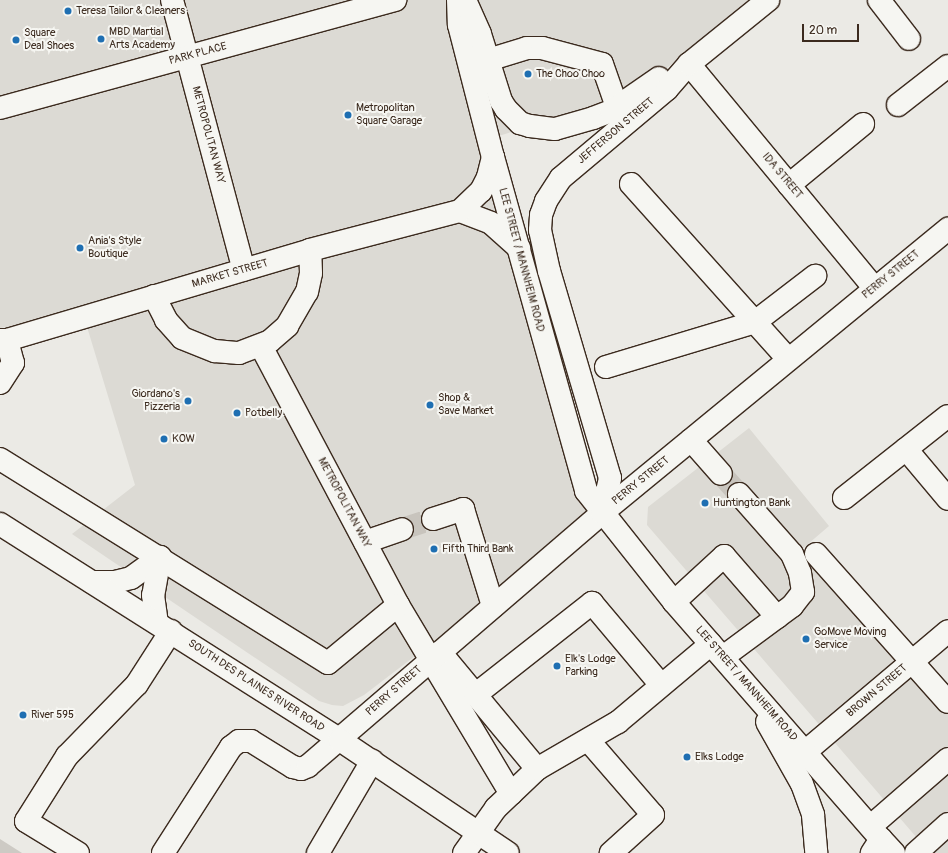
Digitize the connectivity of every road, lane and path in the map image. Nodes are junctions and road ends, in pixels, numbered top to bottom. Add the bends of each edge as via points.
1 (172, 0) edge
2 (396, 0) edge
3 (458, 0) edge
4 (465, 0) edge
5 (768, 0) edge
6 (879, 0) edge
7 (909, 39) dead end
8 (188, 57) junction
9 (488, 60) junction
10 (689, 64) junction
11 (948, 66) edge
12 (898, 105) dead end
13 (617, 107) junction
14 (0, 108) edge
15 (863, 124) dead end
16 (493, 157) junction
17 (631, 184) dead end
18 (789, 185) junction
19 (460, 211) junction
20 (948, 229) edge
21 (519, 248) junction
22 (310, 250) junction
23 (244, 270) junction
24 (815, 276) dead end
25 (874, 288) junction
26 (154, 296) junction
27 (755, 322) junction
28 (4, 340) edge
29 (260, 346) junction
30 (788, 359) junction
31 (606, 367) dead end
32 (0, 383) edge
33 (948, 416) edge
34 (691, 440) junction
35 (906, 449) junction
36 (0, 459) edge
37 (721, 474) tunnel mouth
38 (739, 494) tunnel mouth
39 (844, 498) dead end
40 (948, 499) edge
41 (602, 513) junction
42 (433, 519) tunnel mouth
43 (0, 524) edge
44 (402, 529) tunnel mouth
45 (365, 542) junction
46 (816, 554) dead end
47 (160, 557) junction
48 (92, 582) junction
49 (674, 602) junction
50 (398, 605) junction
51 (493, 606) junction
52 (776, 617) junction
53 (164, 627) junction
54 (948, 631) edge
55 (717, 650) junction
56 (435, 656) junction
57 (912, 661) junction
58 (746, 684) junction
59 (661, 685) junction
60 (475, 695) junction
61 (948, 702) edge
62 (340, 740) junction
63 (588, 740) junction
64 (805, 752) junction
65 (948, 758) edge
66 (372, 761) junction
67 (537, 769) junction
68 (511, 794) junction
69 (948, 824) edge
70 (477, 832) junction
71 (880, 843) edge
72 (78, 853) edge
73 (163, 853) edge
74 (318, 853) edge
75 (464, 853) edge
76 (508, 853) edge
77 (611, 853) edge
78 (816, 853) edge
79 (916, 853) edge

1 - 8 main road, METROPOLITAN WAY
2 - 8 main road, PARK PLACE
3 - 16 main road, LEE STREET / MANNHEIM ROAD via 459,25
4 - 9 main road
5 - 10 main road, JEFFERSON STREET
6 - 7 main road
8 - 14 main road, PARK PLACE
8 - 23 main road, METROPOLITAN WAY
9 - 13 main road via 527,48 542,48 602,64
9 - 13 main road via 506,109 520,123 555,129 593,118
10 - 13 main road via 660,78
10 - 18 main road, IDA STREET
10 - 41 main road, JEFFERSON STREET via 667,89 560,178 546,201 540,230 610,478
11 - 12 main road
15 - 18 main road
16 - 19 main road, MARKET STREET via 481,191
16 - 21 main road, LEE STREET / MANNHEIM ROAD
17 - 27 main road
18 - 25 main road, IDA STREET
19 - 21 main road via 491,223
19 - 22 main road, MARKET STREET
20 - 25 main road, PERRY STREET
21 - 41 main road, LEE STREET / MANNHEIM ROAD via 586,491
22 - 23 main road, MARKET STREET
22 - 29 main road via 311,273 307,292 287,326
23 - 26 main road, MARKET STREET
24 - 27 main road
25 - 30 main road, PERRY STREET
26 - 28 main road, MARKET STREET
26 - 29 main road via 166,320 182,338 215,351 239,353
27 - 30 main road
27 - 31 main road
28 - 32 main road via 13,363
29 - 45 main road, METROPOLITAN WAY
30 - 34 main road, PERRY STREET
33 - 35 main road
34 - 37 main road
34 - 41 main road, PERRY STREET
35 - 39 main road
35 - 40 main road
36 - 47 main road
38 - 52 main road via 792,554 800,573 803,592 792,606
41 - 49 main road, LEE STREET / MANNHEIM ROAD
41 - 51 main road, PERRY STREET
42 - 51 main road via 463,509
43 - 48 main road, SOUTH DES PLAINES RIVER ROAD
44 - 45 main road
45 - 50 main road, METROPOLITAN WAY
46 - 57 main road
47 - 48 main road via 131,578 115,582
47 - 50 main road via 328,663
47 - 53 main road via 153,595
48 - 53 main road, SOUTH DES PLAINES RIVER ROAD
49 - 52 main road via 724,556
49 - 55 main road, LEE STREET / MANNHEIM ROAD
50 - 56 main road, METROPOLITAN WAY
51 - 56 main road, PERRY STREET
52 - 55 main road
53 - 62 main road, SOUTH DES PLAINES RIVER ROAD
53 - 72 main road via 137,684 67,756 26,821
54 - 57 main road, BROWN STREET
55 - 58 main road, LEE STREET / MANNHEIM ROAD
55 - 59 main road
56 - 60 main road
56 - 62 main road, PERRY STREET
56 - 68 main road
57 - 61 main road
57 - 64 main road, BROWN STREET
58 - 64 main road, LEE STREET / MANNHEIM ROAD
58 - 78 main road via 802,784 813,815
59 - 60 main road via 592,603
59 - 63 main road via 618,722
60 - 67 main road
62 - 66 main road, SOUTH DES PLAINES RIVER ROAD
62 - 73 main road, PERRY STREET via 308,766 300,769 251,742 240,741 231,747 218,765
63 - 67 main road
63 - 77 main road via 653,815
64 - 71 main road, LEE STREET / MANNHEIM ROAD
65 - 71 main road
66 - 70 main road, SOUTH DES PLAINES RIVER ROAD
66 - 74 main road
67 - 68 main road
68 - 70 main road
69 - 79 main road
70 - 75 main road
70 - 76 main road, SOUTH DES PLAINES RIVER ROAD

